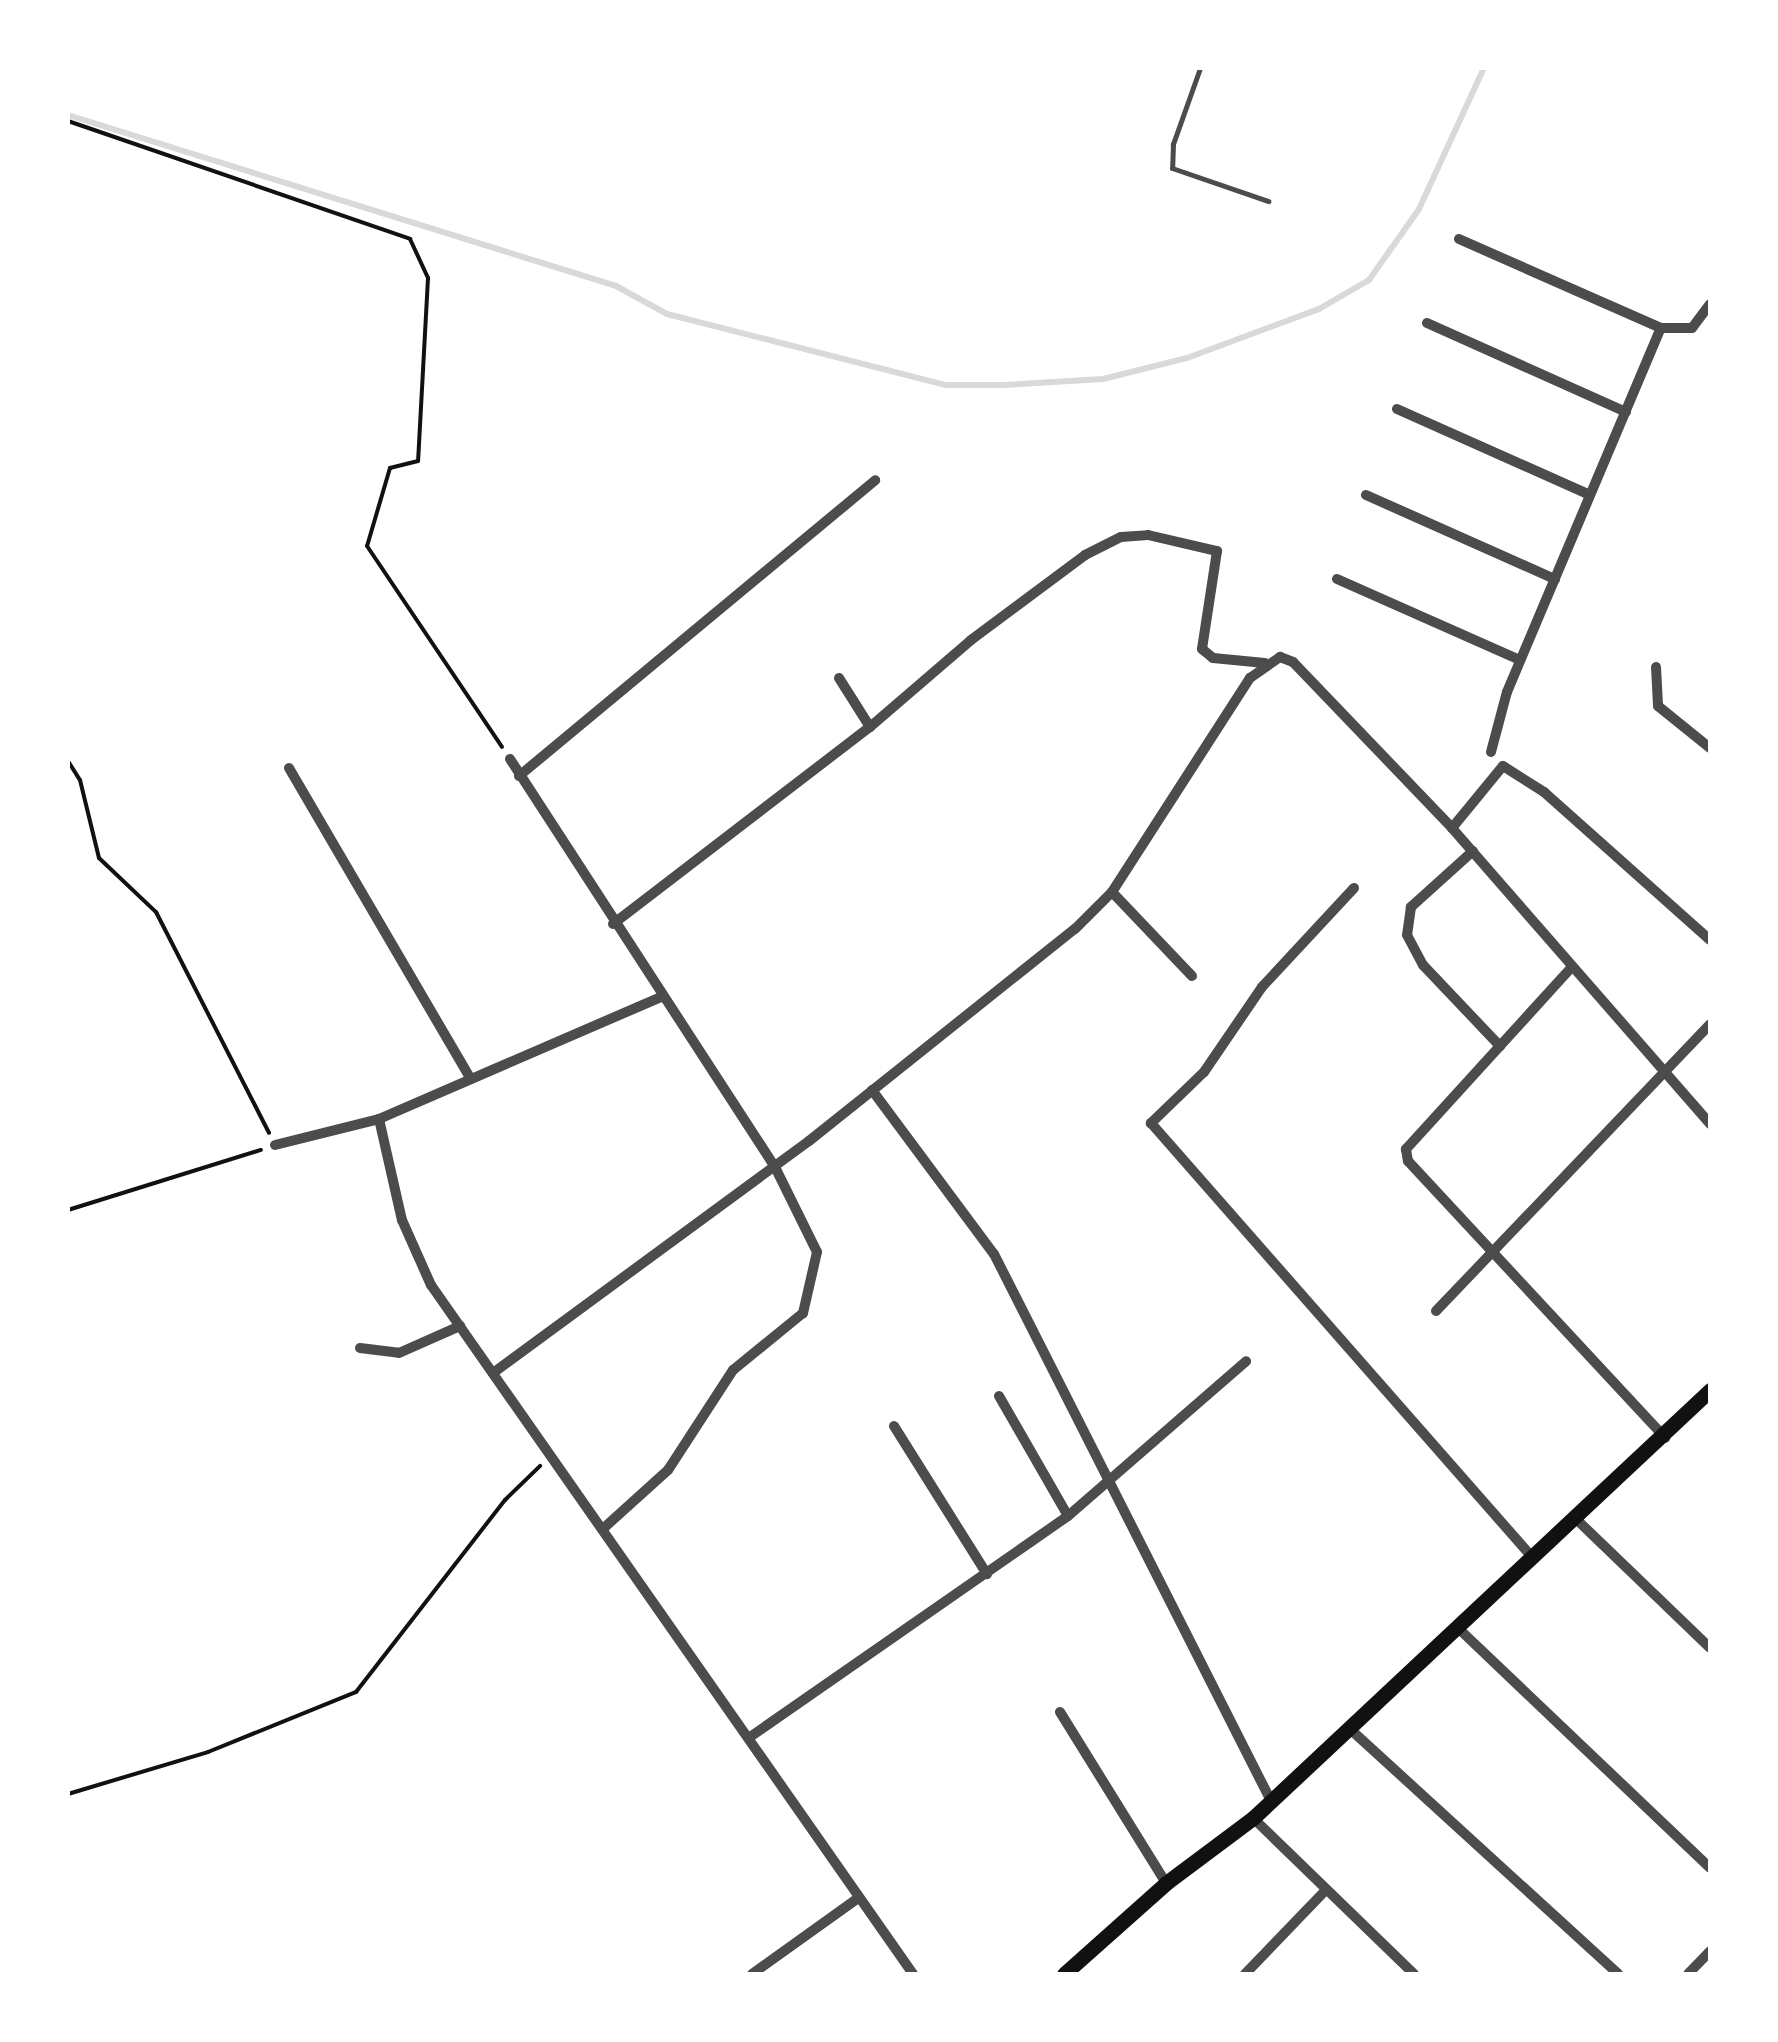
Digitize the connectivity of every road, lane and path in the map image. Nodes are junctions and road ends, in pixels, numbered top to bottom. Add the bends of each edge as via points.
1 (1200, 68) edge
2 (68, 122) edge
3 (1268, 201) dead end
4 (1458, 239) dead end
5 (1710, 304) edge
6 (1427, 323) dead end
7 (1661, 328) junction
8 (1397, 409) dead end
9 (1626, 412) junction
10 (875, 480) dead end
11 (1590, 494) junction
12 (1366, 495) dead end
13 (1555, 579) junction
14 (1337, 580) dead end
15 (1520, 660) junction
16 (1265, 663) junction
17 (1656, 667) dead end
18 (839, 678) dead end
19 (870, 727) junction
20 (1710, 748) edge
21 (1492, 752) dead end
22 (510, 759) joint
23 (68, 761) edge
24 (289, 768) dead end
25 (519, 776) junction
26 (1452, 828) junction
27 (1473, 851) junction
28 (1354, 888) dead end
29 (1112, 892) junction
30 (613, 924) junction
31 (1710, 940) edge
32 (1570, 970) junction
33 (1192, 976) dead end
34 (661, 997) junction
35 (1710, 1024) edge
36 (1500, 1046) junction
37 (1665, 1076) junction
38 (471, 1079) junction
39 (872, 1090) junction
40 (379, 1119) junction
41 (1710, 1124) edge
42 (276, 1146) junction
43 (774, 1165) junction
44 (68, 1210) edge
45 (1490, 1256) junction
46 (1436, 1311) dead end
47 (460, 1326) junction
48 (360, 1348) dead end
49 (1246, 1360) dead end
50 (493, 1373) junction
51 (1710, 1390) edge
52 (1000, 1396) dead end
53 (894, 1426) dead end
54 (1665, 1438) junction
55 (551, 1456) junction
56 (1110, 1480) junction
57 (1068, 1516) junction
58 (1576, 1518) junction
59 (605, 1526) junction
60 (1532, 1557) junction
61 (987, 1574) junction
62 (1458, 1628) junction
63 (1710, 1648) edge
64 (1060, 1712) dead end
65 (1350, 1729) junction
66 (750, 1738) junction
67 (68, 1794) edge
68 (1271, 1801) junction
69 (1253, 1818) junction
70 (1710, 1868) edge
71 (1166, 1884) junction
72 (1325, 1891) junction
73 (858, 1898) junction
74 (1710, 1951) edge
75 (752, 1974) edge
76 (914, 1974) edge
77 (1064, 1974) edge
78 (1245, 1974) edge
79 (1414, 1974) edge
80 (1618, 1974) edge
81 (1688, 1974) edge

1 - 3 lane via 1173,144 1172,168
2 - 22 path via 410,239 428,278 418,461 390,468 368,546
4 - 7 street
5 - 7 street via 1692,328
6 - 9 street
7 - 9 street
8 - 11 street
9 - 11 street
10 - 25 street
11 - 13 street
12 - 13 street
13 - 15 street
14 - 15 street
15 - 21 street via 1492,730
16 - 19 street via 1214,658 1202,650 1217,551 1148,535 1121,536 1085,555 972,640
16 - 26 street via 1280,657 1294,662
16 - 29 street via 1226,710 1194,771
17 - 20 street via 1658,706
18 - 19 street
19 - 30 street
22 - 25 street
23 - 42 path via 80,780 100,858 156,912
24 - 38 street
25 - 30 street
26 - 27 street
26 - 31 street via 1503,766 1544,792
27 - 32 street
27 - 36 street via 1411,906 1407,936 1423,965
28 - 60 street via 1262,987 1204,1072 1151,1123
29 - 33 street
29 - 39 street
30 - 34 street
32 - 36 street
32 - 37 street
34 - 38 street
34 - 43 street
35 - 37 street
36 - 45 street via 1406,1149 1418,1174
37 - 41 street
37 - 45 street
38 - 40 street
39 - 43 street
39 - 56 street via 994,1254
40 - 42 street
40 - 47 street via 413,1254
42 - 44 path
43 - 50 street
43 - 59 street via 816,1241 803,1313 734,1370 668,1470
45 - 46 street
45 - 54 street
47 - 48 street via 399,1353
47 - 50 street
49 - 56 street
50 - 55 street
51 - 54 main road
52 - 57 street
53 - 61 street
54 - 58 main road
55 - 59 street
55 - 67 path via 505,1500 356,1692 208,1752
56 - 57 street
56 - 68 street
57 - 61 street
58 - 60 main road
58 - 63 street
59 - 66 street
60 - 62 main road
61 - 66 street
62 - 65 main road
62 - 70 street
64 - 71 street
65 - 68 main road
65 - 80 street
66 - 73 street
68 - 69 main road
69 - 71 main road
69 - 72 street
71 - 77 main road
72 - 78 street
72 - 79 street
73 - 75 street
73 - 76 street
74 - 81 street

